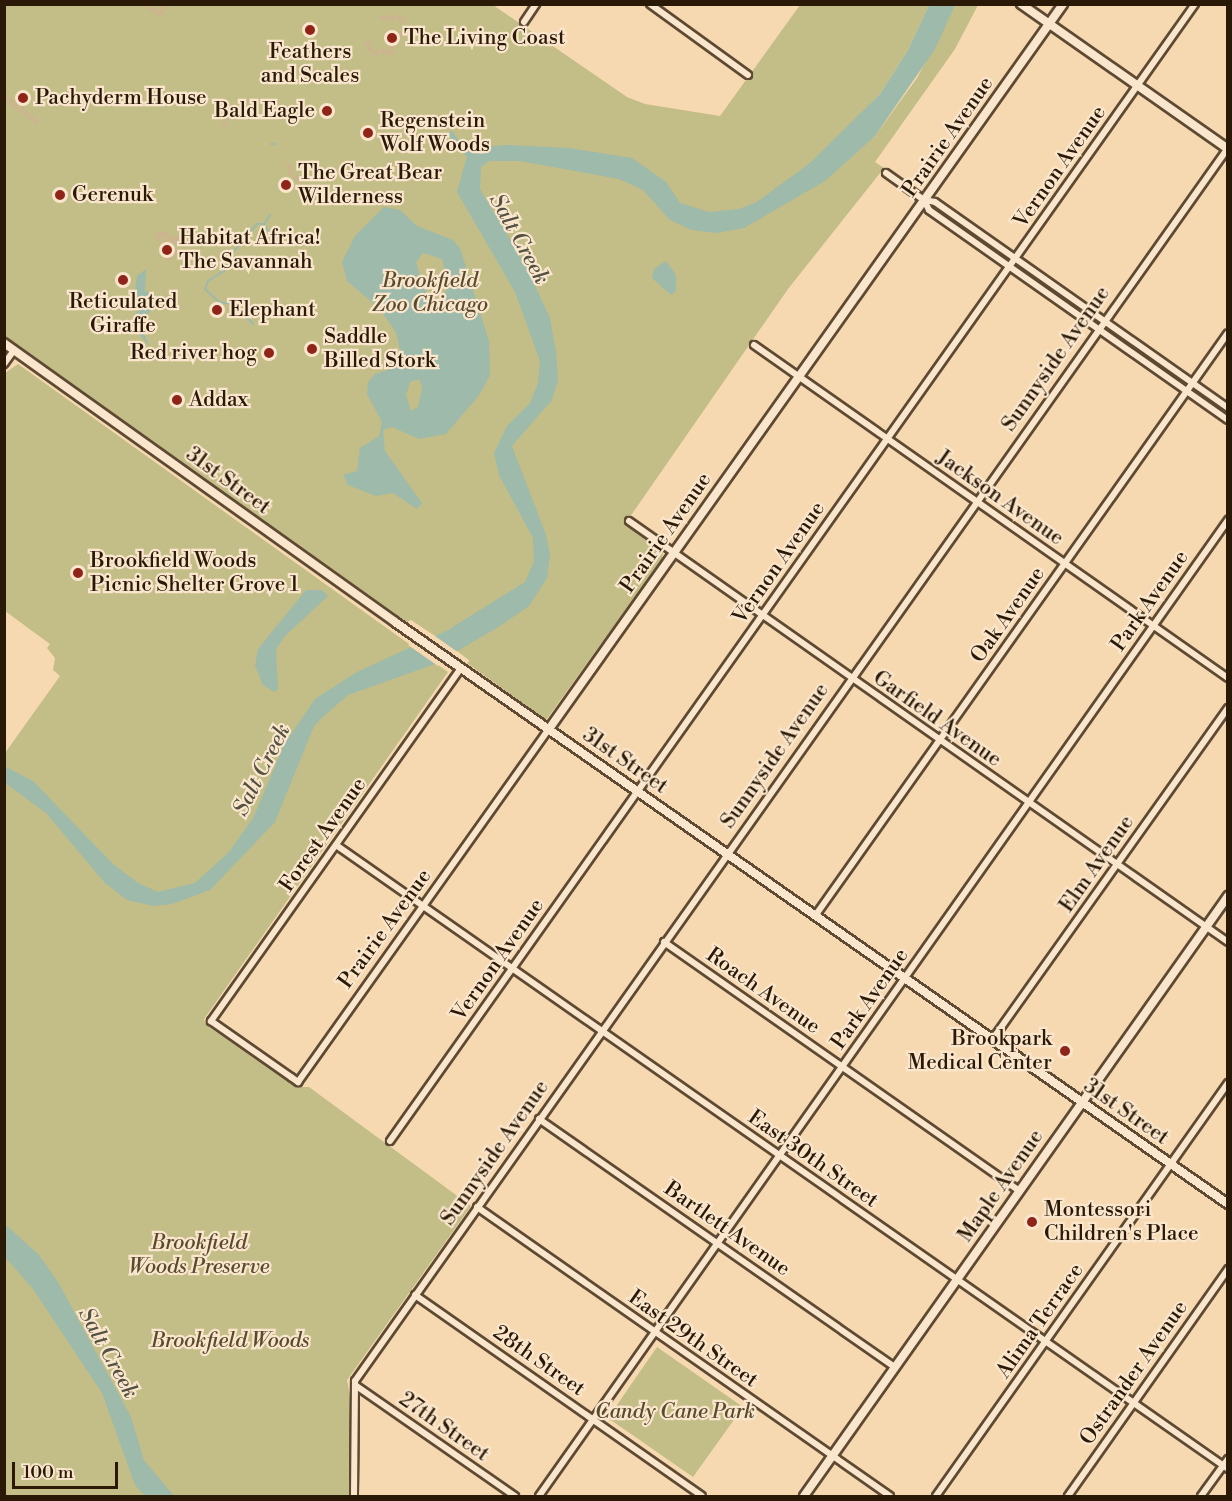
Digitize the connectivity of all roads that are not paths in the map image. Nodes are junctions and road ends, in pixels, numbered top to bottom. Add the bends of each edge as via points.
1 (536, 4) edge
2 (650, 4) edge
3 (1021, 4) edge
4 (1063, 4) edge
5 (1195, 4) edge
6 (524, 22) dead end
7 (1049, 24) junction
8 (748, 75) dead end
9 (1137, 86) junction
10 (1227, 149) edge
11 (886, 173) dead end
12 (924, 200) junction
13 (1016, 258) junction
14 (1010, 267) junction
15 (1103, 321) junction
16 (140, 326) dead end
17 (134, 327) dead end
18 (1098, 329) junction
19 (1227, 333) edge
20 (4, 343) edge
21 (754, 345) dead end
22 (14, 350) junction
23 (4, 364) edge
24 (799, 377) junction
25 (1192, 383) junction
26 (1186, 391) junction
27 (1227, 408) edge
28 (1227, 420) edge
29 (887, 439) junction
30 (976, 502) junction
31 (1227, 520) edge
32 (629, 521) dead end
33 (674, 554) junction
34 (1064, 563) junction
35 (762, 616) junction
36 (1153, 626) junction
37 (461, 668) junction
38 (851, 678) junction
39 (1227, 678) edge
40 (1227, 708) edge
41 (549, 729) junction
42 (939, 741) junction
43 (638, 792) junction
44 (1028, 802) junction
45 (336, 845) junction
46 (727, 854) junction
47 (1117, 864) junction
48 (1227, 896) edge
49 (424, 907) junction
50 (815, 916) junction
51 (1206, 927) junction
52 (664, 942) junction
53 (1227, 942) edge
54 (512, 969) junction
55 (904, 978) junction
56 (601, 1030) junction
57 (992, 1040) junction
58 (842, 1068) junction
59 (298, 1082) joint
60 (1227, 1083) edge
61 (1082, 1102) junction
62 (539, 1119) junction
63 (390, 1141) dead end
64 (780, 1156) junction
65 (1170, 1164) junction
66 (1020, 1191) junction
67 (1227, 1204) edge
68 (477, 1207) junction
69 (718, 1244) junction
70 (1227, 1269) edge
71 (957, 1280) junction
72 (415, 1295) junction
73 (655, 1332) junction
74 (1045, 1341) junction
75 (896, 1367) junction
76 (355, 1385) junction
77 (1133, 1403) junction
78 (593, 1420) junction
79 (832, 1456) junction
80 (1227, 1459) edge
81 (1225, 1467) edge
82 (354, 1497) edge
83 (514, 1497) edge
84 (539, 1497) edge
85 (702, 1497) edge
86 (804, 1497) edge
87 (890, 1497) edge
88 (936, 1497) edge
89 (1068, 1497) edge
90 (1201, 1497) edge

1 - 6 street
2 - 8 street
3 - 7 street
4 - 7 street, Prairie Avenue
5 - 9 street, Vernon Avenue
7 - 9 street
7 - 12 street, Prairie Avenue
9 - 10 street
9 - 13 street, Vernon Avenue
10 - 15 street, Sunnyside Avenue
11 - 12 street
12 - 13 street via 935,201
12 - 14 street via 929,210
12 - 24 street, Prairie Avenue
13 - 14 street, Vernon Avenue
13 - 15 street
14 - 18 street
14 - 29 street, Vernon Avenue
15 - 18 street, Sunnyside Avenue
15 - 25 street
16 - 17 street
18 - 26 street
18 - 30 street, Sunnyside Avenue
19 - 25 street, Oak Avenue
20 - 22 main road, 31st Street
21 - 24 street, Jackson Avenue
22 - 23 street
22 - 37 main road, 31st Street
24 - 29 street, Jackson Avenue
24 - 33 street, Prairie Avenue
25 - 26 street, Oak Avenue
25 - 27 street
26 - 28 street
26 - 34 street, Oak Avenue
29 - 30 street, Jackson Avenue
29 - 35 street, Vernon Avenue
30 - 34 street, Jackson Avenue
30 - 38 street, Sunnyside Avenue
31 - 36 street, Park Avenue
32 - 33 street, Garfield Avenue
33 - 35 street, Garfield Avenue
33 - 41 street, Prairie Avenue
34 - 36 street, Jackson Avenue
34 - 42 street, Oak Avenue
35 - 38 street, Garfield Avenue
35 - 43 street, Vernon Avenue
36 - 39 street, Jackson Avenue
36 - 44 street, Park Avenue
37 - 41 main road, 31st Street
37 - 45 street, Forest Avenue
38 - 42 street, Garfield Avenue
38 - 46 street, Sunnyside Avenue
40 - 47 street, Elm Avenue
41 - 43 main road, 31st Street
41 - 49 street, Prairie Avenue
42 - 44 street, Garfield Avenue
42 - 50 street, Oak Avenue
43 - 46 main road, 31st Street
43 - 54 street, Vernon Avenue
44 - 47 street, Garfield Avenue
44 - 55 street, Park Avenue
45 - 49 street, East 30th Street
45 - 59 street, Forest Avenue via 211,1021
46 - 50 main road, 31st Street
46 - 52 street, Sunnyside Avenue
47 - 51 street, Garfield Avenue
47 - 57 street, Elm Avenue
48 - 51 street, Maple Avenue
49 - 54 street, East 30th Street
49 - 59 street, Prairie Avenue
50 - 55 main road, 31st Street
51 - 53 street, Garfield Avenue
51 - 61 street, Maple Avenue
52 - 56 street, Sunnyside Avenue
52 - 58 street, Roach Avenue
54 - 56 street, East 30th Street
54 - 63 street, Vernon Avenue
55 - 57 main road, 31st Street
55 - 58 street, Park Avenue
56 - 62 street, Sunnyside Avenue
56 - 64 street, East 30th Street
57 - 61 main road, 31st Street
58 - 64 street, Park Avenue
58 - 66 street, Roach Avenue
60 - 65 street, Alima Terrace
61 - 65 main road, 31st Street
61 - 66 street, Maple Avenue
62 - 68 street, Sunnyside Avenue
62 - 69 street, Bartlett Avenue
64 - 69 street, Park Avenue
64 - 71 street, East 30th Street
65 - 67 main road, 31st Street
65 - 74 street, Alima Terrace
66 - 71 street, Maple Avenue
68 - 72 street, Sunnyside Avenue
68 - 73 street, East 29th Street
69 - 73 street, Park Avenue
69 - 75 street, Bartlett Avenue
70 - 77 street, Ostrander Avenue
71 - 74 street, East 30th Street
71 - 75 street, Maple Avenue
72 - 76 street, Sunnyside Avenue
72 - 78 street, 28th Street
73 - 78 street, Park Avenue
73 - 79 street, East 29th Street
74 - 77 street, East 30th Street
74 - 88 street, Alima Terrace
75 - 79 street, Maple Avenue
76 - 82 street
76 - 83 street, 27th Street
77 - 81 street, East 30th Street
77 - 89 street, Ostrander Avenue
78 - 84 street, Park Avenue
78 - 85 street, 28th Street
79 - 86 street, Maple Avenue
79 - 87 street, East 29th Street
80 - 81 street
81 - 90 street

